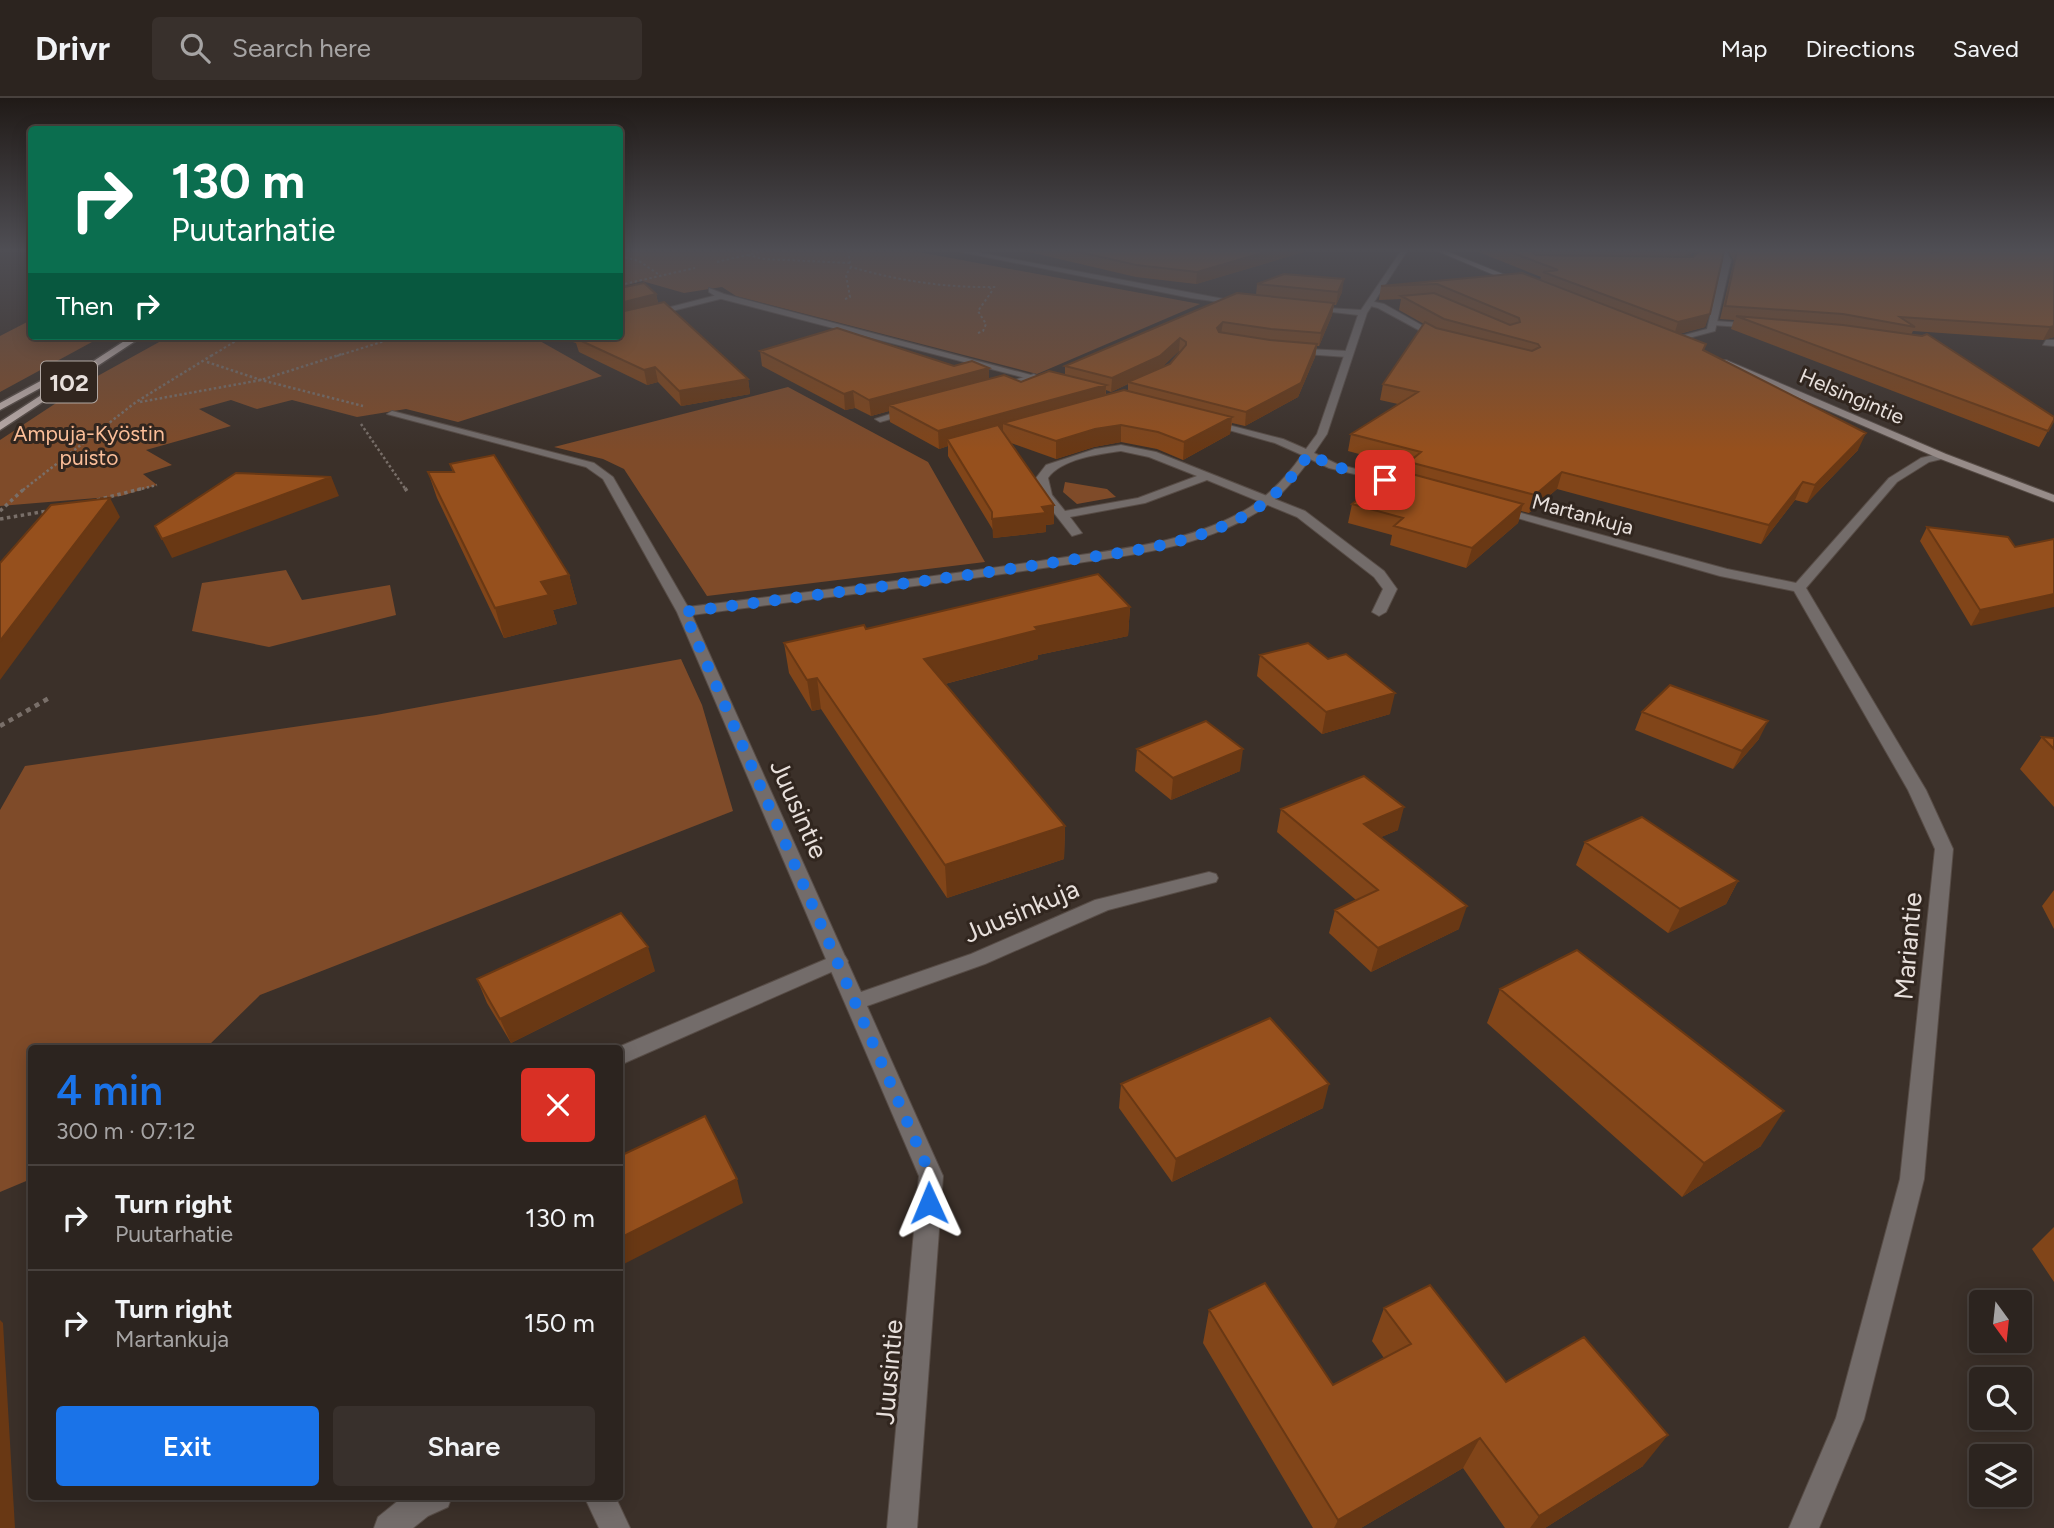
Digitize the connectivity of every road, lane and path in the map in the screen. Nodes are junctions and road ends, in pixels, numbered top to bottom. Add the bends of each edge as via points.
1 (806, 318) edge
2 (982, 318) edge
3 (1366, 318) edge
4 (1395, 318) edge
5 (1716, 318) edge
6 (1715, 323) junction
7 (1768, 327) edge
8 (1661, 336) edge
9 (129, 340) edge
10 (131, 340) edge
11 (238, 340) edge
12 (388, 340) edge
13 (1447, 341) edge
14 (1674, 341) junction
15 (926, 349) junction
16 (1282, 349) edge
17 (1695, 350) edge
18 (1347, 354) junction
19 (1717, 359) edge
20 (206, 361) junction
21 (1034, 377) junction
22 (261, 380) junction
23 (1072, 387) edge
24 (982, 391) edge
25 (136, 402) junction
26 (0, 407) edge
27 (918, 408) edge
28 (392, 414) joint
29 (880, 419) edge
30 (1203, 421) edge
31 (361, 424) dead end
32 (0, 427) edge
33 (1309, 454) junction
34 (1942, 456) junction
35 (1205, 477) junction
36 (157, 485) dead end
37 (1414, 488) edge
38 (408, 493) dead end
39 (2054, 499) edge
40 (1268, 500) junction
41 (90, 502) edge
42 (1482, 506) edge
43 (51, 510) edge
44 (0, 511) edge
45 (1063, 515) junction
46 (0, 519) edge
47 (1076, 533) dead end
48 (1799, 588) junction
49 (684, 612) junction
50 (1380, 612) dead end
51 (51, 697) dead end
52 (0, 726) edge
53 (1209, 878) dead end
54 (838, 961) junction
55 (856, 1002) junction
56 (623, 1055) edge
57 (428, 1500) edge
58 (601, 1500) edge
59 (389, 1528) edge
60 (615, 1528) edge
61 (902, 1528) edge
62 (1804, 1528) edge

1 - 15 street
2 - 15 path via 983,331
3 - 18 street
4 - 13 street
5 - 6 street
6 - 7 street
6 - 14 street via 1711,331
8 - 14 main road
9 - 26 highway, 102
10 - 32 highway, 102
11 - 20 path
12 - 22 path
14 - 17 main road
15 - 21 street
16 - 18 street
18 - 33 street via 1322,434
19 - 34 main road, Helsingintie
20 - 22 path
20 - 25 path
21 - 23 street
21 - 24 street
22 - 25 path
22 - 28 path
25 - 44 path via 39,475
27 - 29 street
28 - 49 street, Juusintie via 590,465 607,477
30 - 33 street
31 - 38 path
33 - 37 street via 1333,466
33 - 40 street
34 - 39 main road, Helsingintie
34 - 48 street via 1925,460 1893,480
35 - 40 street
35 - 45 street via 1141,501
35 - 45 street via 1152,454 1121,448 1099,451 1050,467 1042,478 1046,495
36 - 41 path
40 - 49 street via 1243,516 1168,544
40 - 50 street via 1301,514 1379,574 1390,589
42 - 48 street, Martankuja via 1725,573
43 - 46 path
45 - 47 street
48 - 62 street, Mariantie via 1917,790 1944,849 1912,1179 1850,1419
49 - 54 street, Juusintie
51 - 52 path
53 - 55 street, Juusinkuja via 1102,905 978,959
54 - 55 street, Juusintie
54 - 56 street
55 - 61 street, Juusintie via 931,1176
57 - 59 street
58 - 60 street

